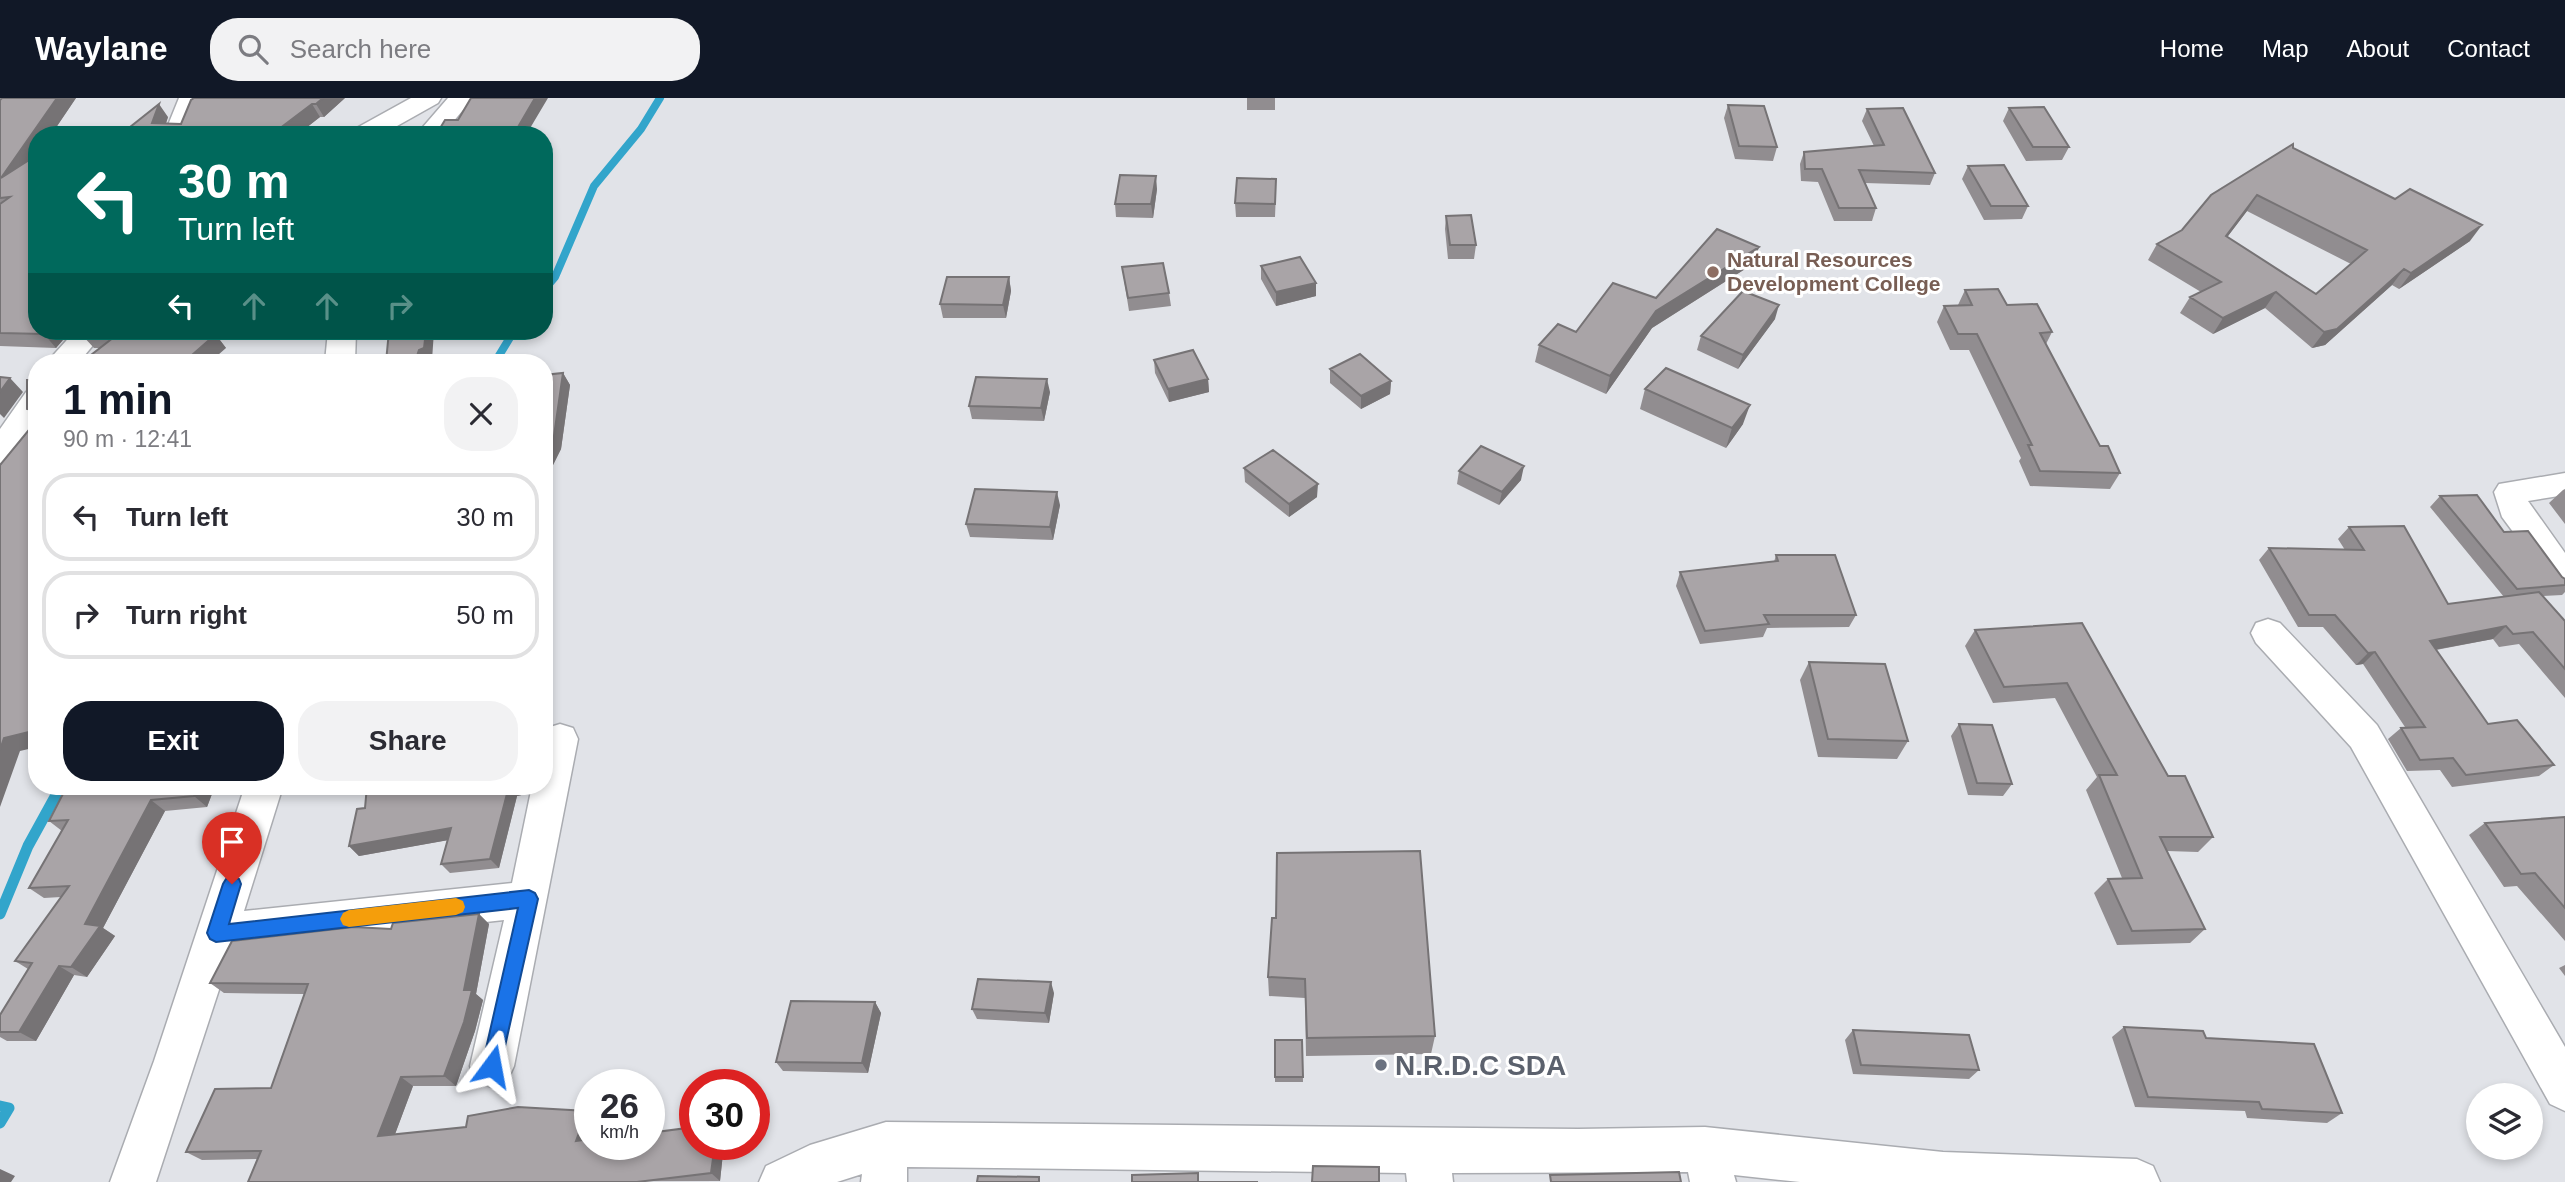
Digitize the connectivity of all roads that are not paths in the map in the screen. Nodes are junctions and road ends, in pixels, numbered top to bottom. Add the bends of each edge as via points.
1 (191, 98) edge
2 (429, 98) edge
3 (461, 98) edge
4 (180, 126) edge
5 (378, 126) edge
6 (436, 126) edge
7 (83, 340) edge
8 (69, 354) edge
9 (28, 411) edge
10 (0, 452) edge
11 (2565, 484) edge
12 (2565, 577) edge
13 (2268, 633) dead end
14 (560, 739) dead end
15 (553, 775) edge
16 (261, 795) edge
17 (549, 795) edge
18 (529, 899) junction
19 (216, 933) junction
20 (492, 1066) dead end
21 (2565, 1089) edge
22 (885, 1163) edge
23 (1428, 1166) edge
24 (1709, 1166) edge
25 (1944, 1179) edge
26 (132, 1182) edge
27 (782, 1182) edge
28 (2137, 1182) edge

1 - 4 street
2 - 5 street
3 - 6 street
7 - 8 street
9 - 10 street
11 - 12 street via 2510,492 2513,509
13 - 21 street via 2364,736
14 - 15 street
16 - 19 street
17 - 18 street
18 - 19 street
18 - 20 street
19 - 26 street
22 - 23 street
22 - 27 street via 810,1168
23 - 24 street
24 - 25 street
25 - 28 street

